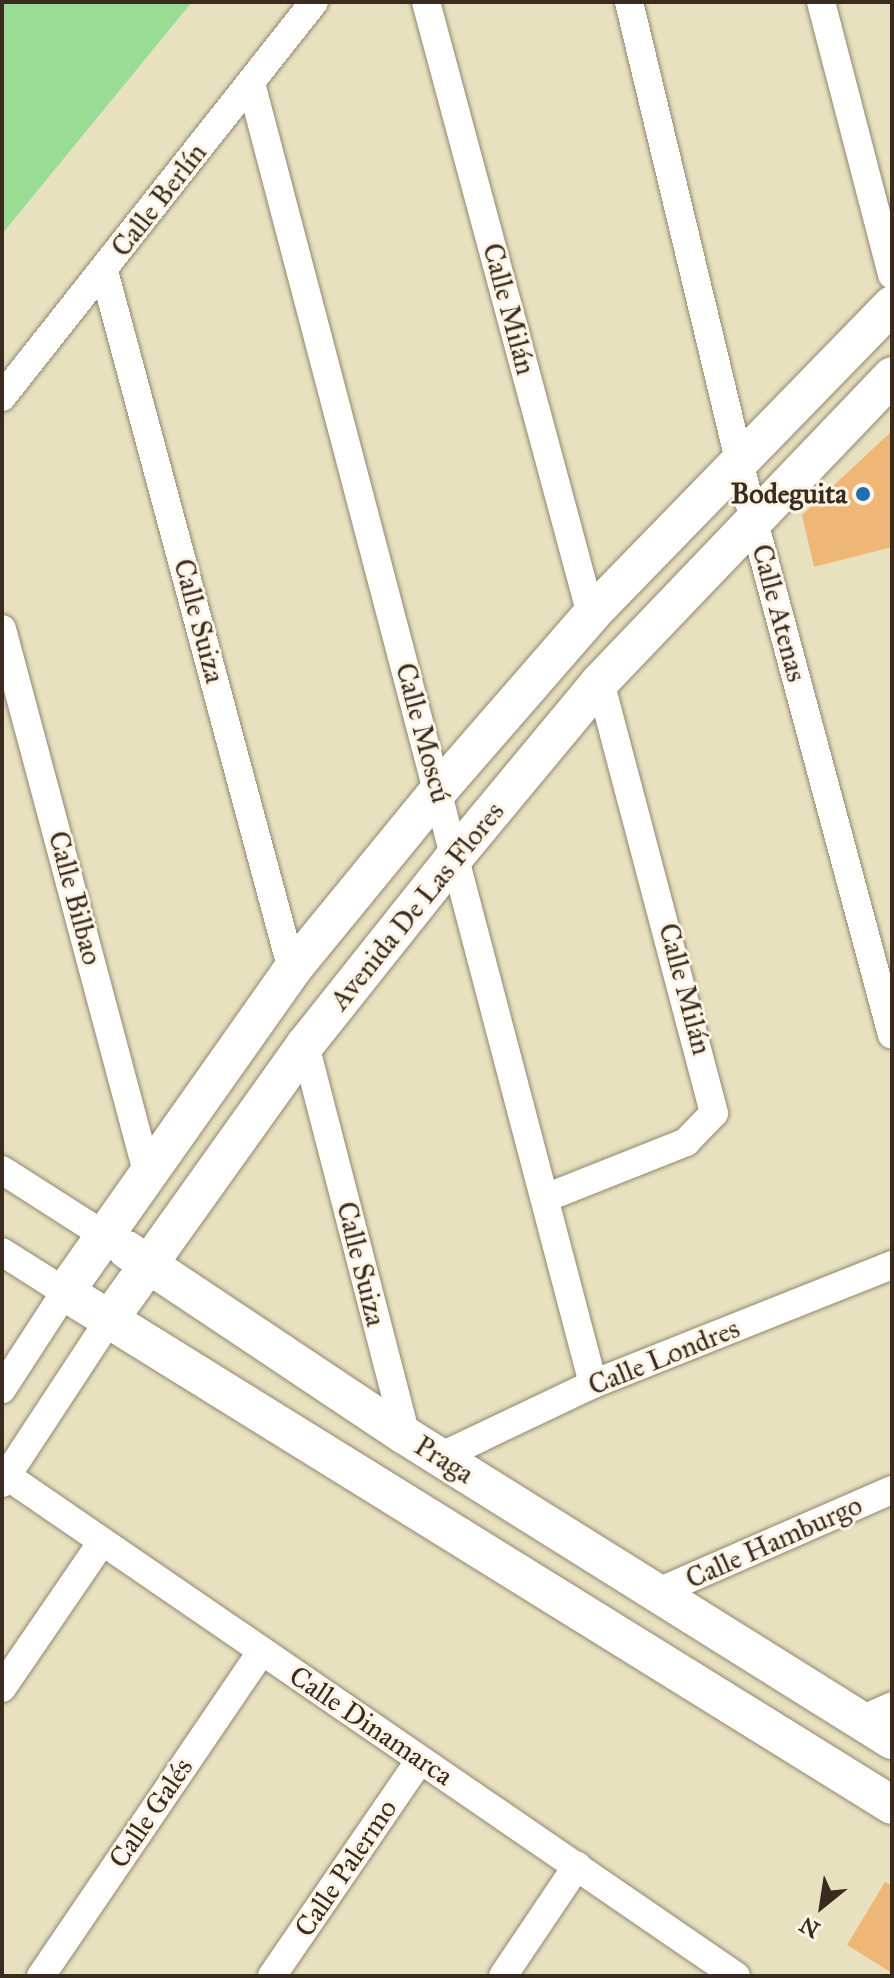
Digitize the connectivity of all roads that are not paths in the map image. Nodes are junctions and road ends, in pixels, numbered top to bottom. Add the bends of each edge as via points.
1 (314, 2) edge
2 (426, 2) edge
3 (629, 2) edge
4 (821, 2) edge
5 (251, 83) junction
6 (104, 271) junction
7 (892, 275) edge
8 (892, 305) edge
9 (892, 376) edge
10 (2, 397) edge
11 (743, 459) junction
12 (753, 518) junction
13 (591, 615) junction
14 (2, 629) edge
15 (600, 682) junction
16 (440, 789) junction
17 (453, 859) junction
18 (292, 970) junction
19 (892, 1035) edge
20 (305, 1045) junction
21 (146, 1168) junction
22 (2, 1170) edge
23 (548, 1197) junction
24 (102, 1234) junction
25 (2, 1252) edge
26 (148, 1263) junction
27 (892, 1265) edge
28 (65, 1292) junction
29 (111, 1317) junction
30 (593, 1384) junction
31 (2, 1389) edge
32 (406, 1436) junction
33 (440, 1457) junction
34 (5, 1480) edge
35 (892, 1490) edge
36 (102, 1542) junction
37 (656, 1593) junction
38 (262, 1651) junction
39 (2, 1688) edge
40 (875, 1713) edge
41 (892, 1740) edge
42 (420, 1760) junction
43 (892, 1805) edge
44 (577, 1866) junction
45 (41, 1976) edge
46 (272, 1976) edge
47 (503, 1976) edge
48 (736, 1976) edge

1 - 5 street, Calle Berlín
2 - 13 street, Calle Milán
3 - 11 street, Calle Atenas
4 - 7 street
5 - 6 street, Calle Berlín
5 - 16 street, Calle Moscú
6 - 10 street, Calle Berlín
6 - 18 street, Calle Suiza
8 - 11 street, Avenida De Las Flores
9 - 12 street, Avenida De Las Flores
11 - 12 street, Calle Atenas
11 - 13 street, Avenida De Las Flores
12 - 15 street, Avenida De Las Flores
12 - 19 street, Calle Atenas
13 - 16 street, Avenida De Las Flores
14 - 21 street, Calle Bilbao
15 - 17 street, Avenida De Las Flores
15 - 23 street, Calle Milán via 714,1113 686,1142
16 - 17 street, Calle Moscú
16 - 18 street, Avenida De Las Flores
17 - 20 street, Avenida De Las Flores
17 - 23 street, Calle Moscú
18 - 21 street, Avenida De Las Flores
20 - 26 street, Avenida De Las Flores
20 - 32 street, Calle Suiza
21 - 24 street, Avenida De Las Flores
22 - 24 street, Praga
23 - 30 street, Calle Moscú
24 - 26 street, Praga
24 - 28 street, Avenida De Las Flores
25 - 28 street, Praga
26 - 29 street, Avenida De Las Flores
26 - 32 street, Praga
27 - 30 street, Calle Londres
28 - 29 street, Praga
28 - 31 street, Avenida De Las Flores
29 - 34 street, Avenida De Las Flores
29 - 43 street, Praga
30 - 33 street, Calle Londres
32 - 33 street, Praga
33 - 37 street, Praga
34 - 36 street, Calle Dinamarca
35 - 37 street, Calle Hamburgo
36 - 38 street, Calle Dinamarca
36 - 39 street
37 - 40 street, Praga
38 - 42 street, Calle Dinamarca
38 - 45 street, Calle Galés
40 - 41 street, Praga
42 - 44 street, Calle Dinamarca
42 - 46 street, Calle Palermo
44 - 47 street
44 - 48 street, Calle Dinamarca

